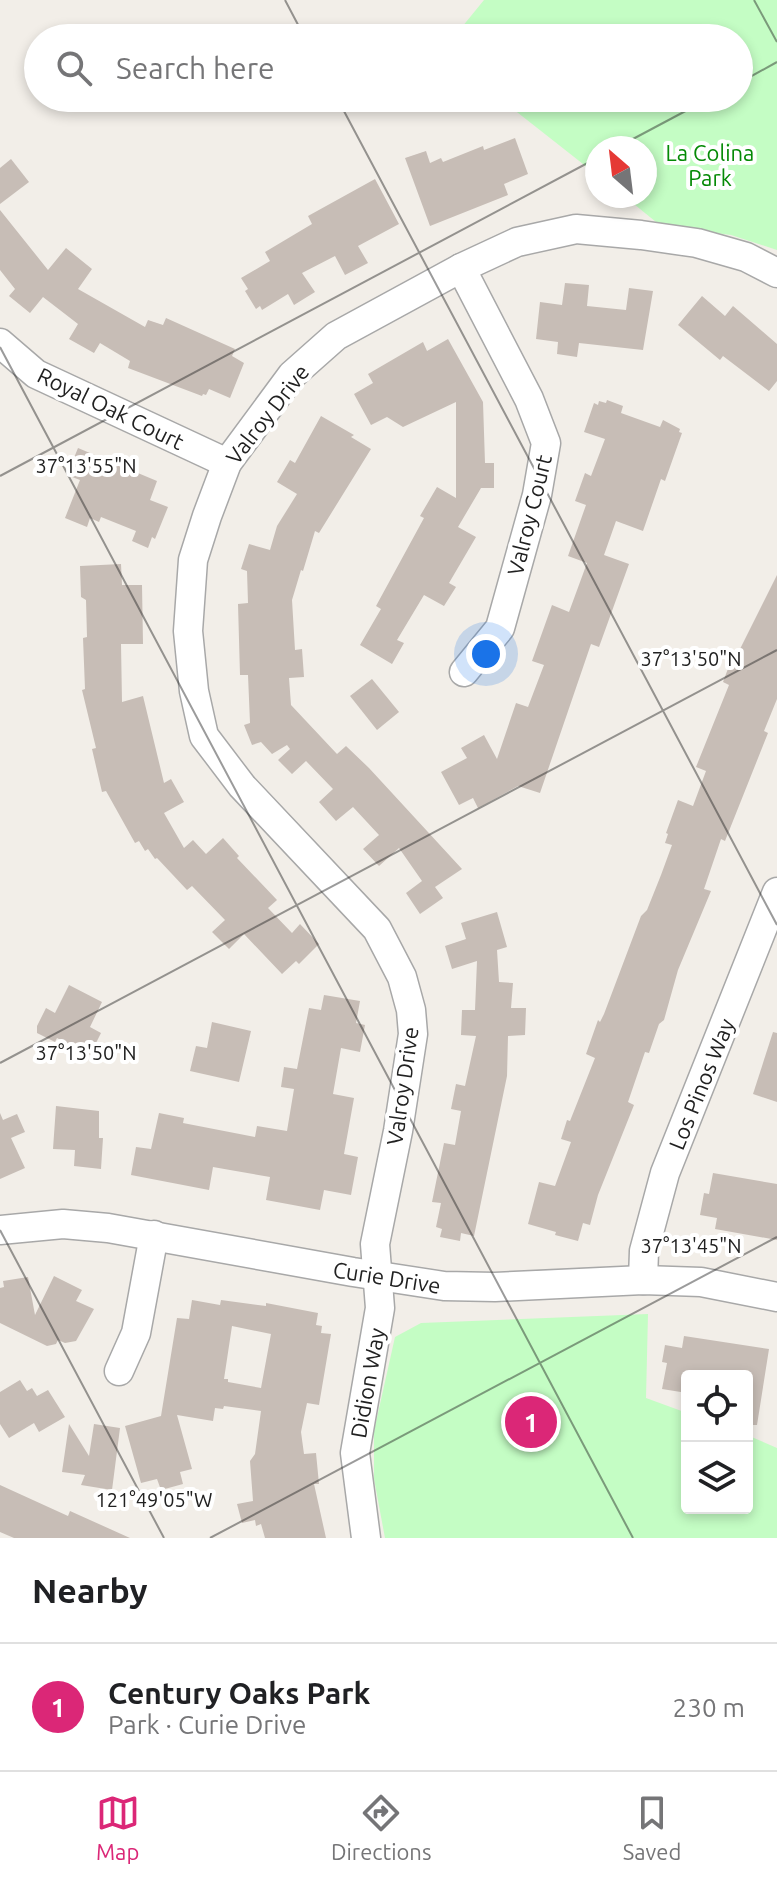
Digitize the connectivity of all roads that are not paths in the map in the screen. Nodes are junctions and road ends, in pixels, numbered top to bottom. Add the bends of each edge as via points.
1 (461, 268) junction
2 (777, 273) edge
3 (0, 343) edge
4 (227, 463) junction
5 (464, 672) dead end
6 (777, 892) edge
7 (0, 1230) edge
8 (154, 1235) junction
9 (378, 1276) junction
10 (643, 1280) junction
11 (777, 1297) edge
12 (119, 1371) dead end
13 (366, 1538) edge

1 - 2 street, Valroy Drive via 517,242 576,229 697,243 746,257
1 - 4 street, Valroy Drive via 336,336 292,375
1 - 5 street, Valroy Court via 546,443 500,628
3 - 4 street, Royal Oak Court via 36,374
4 - 9 street, Valroy Drive via 192,574 188,631 204,736 242,786 377,929 402,977 411,1010 413,1034 375,1244
6 - 10 street, Los Pinos Way via 665,1173 644,1251
7 - 8 street, Curie Drive via 63,1224
8 - 9 street, Curie Drive
8 - 12 street via 136,1333
9 - 10 street, Curie Drive via 495,1287
9 - 13 street, Didion Way via 380,1308 355,1453
10 - 11 street, Curie Drive via 701,1282

